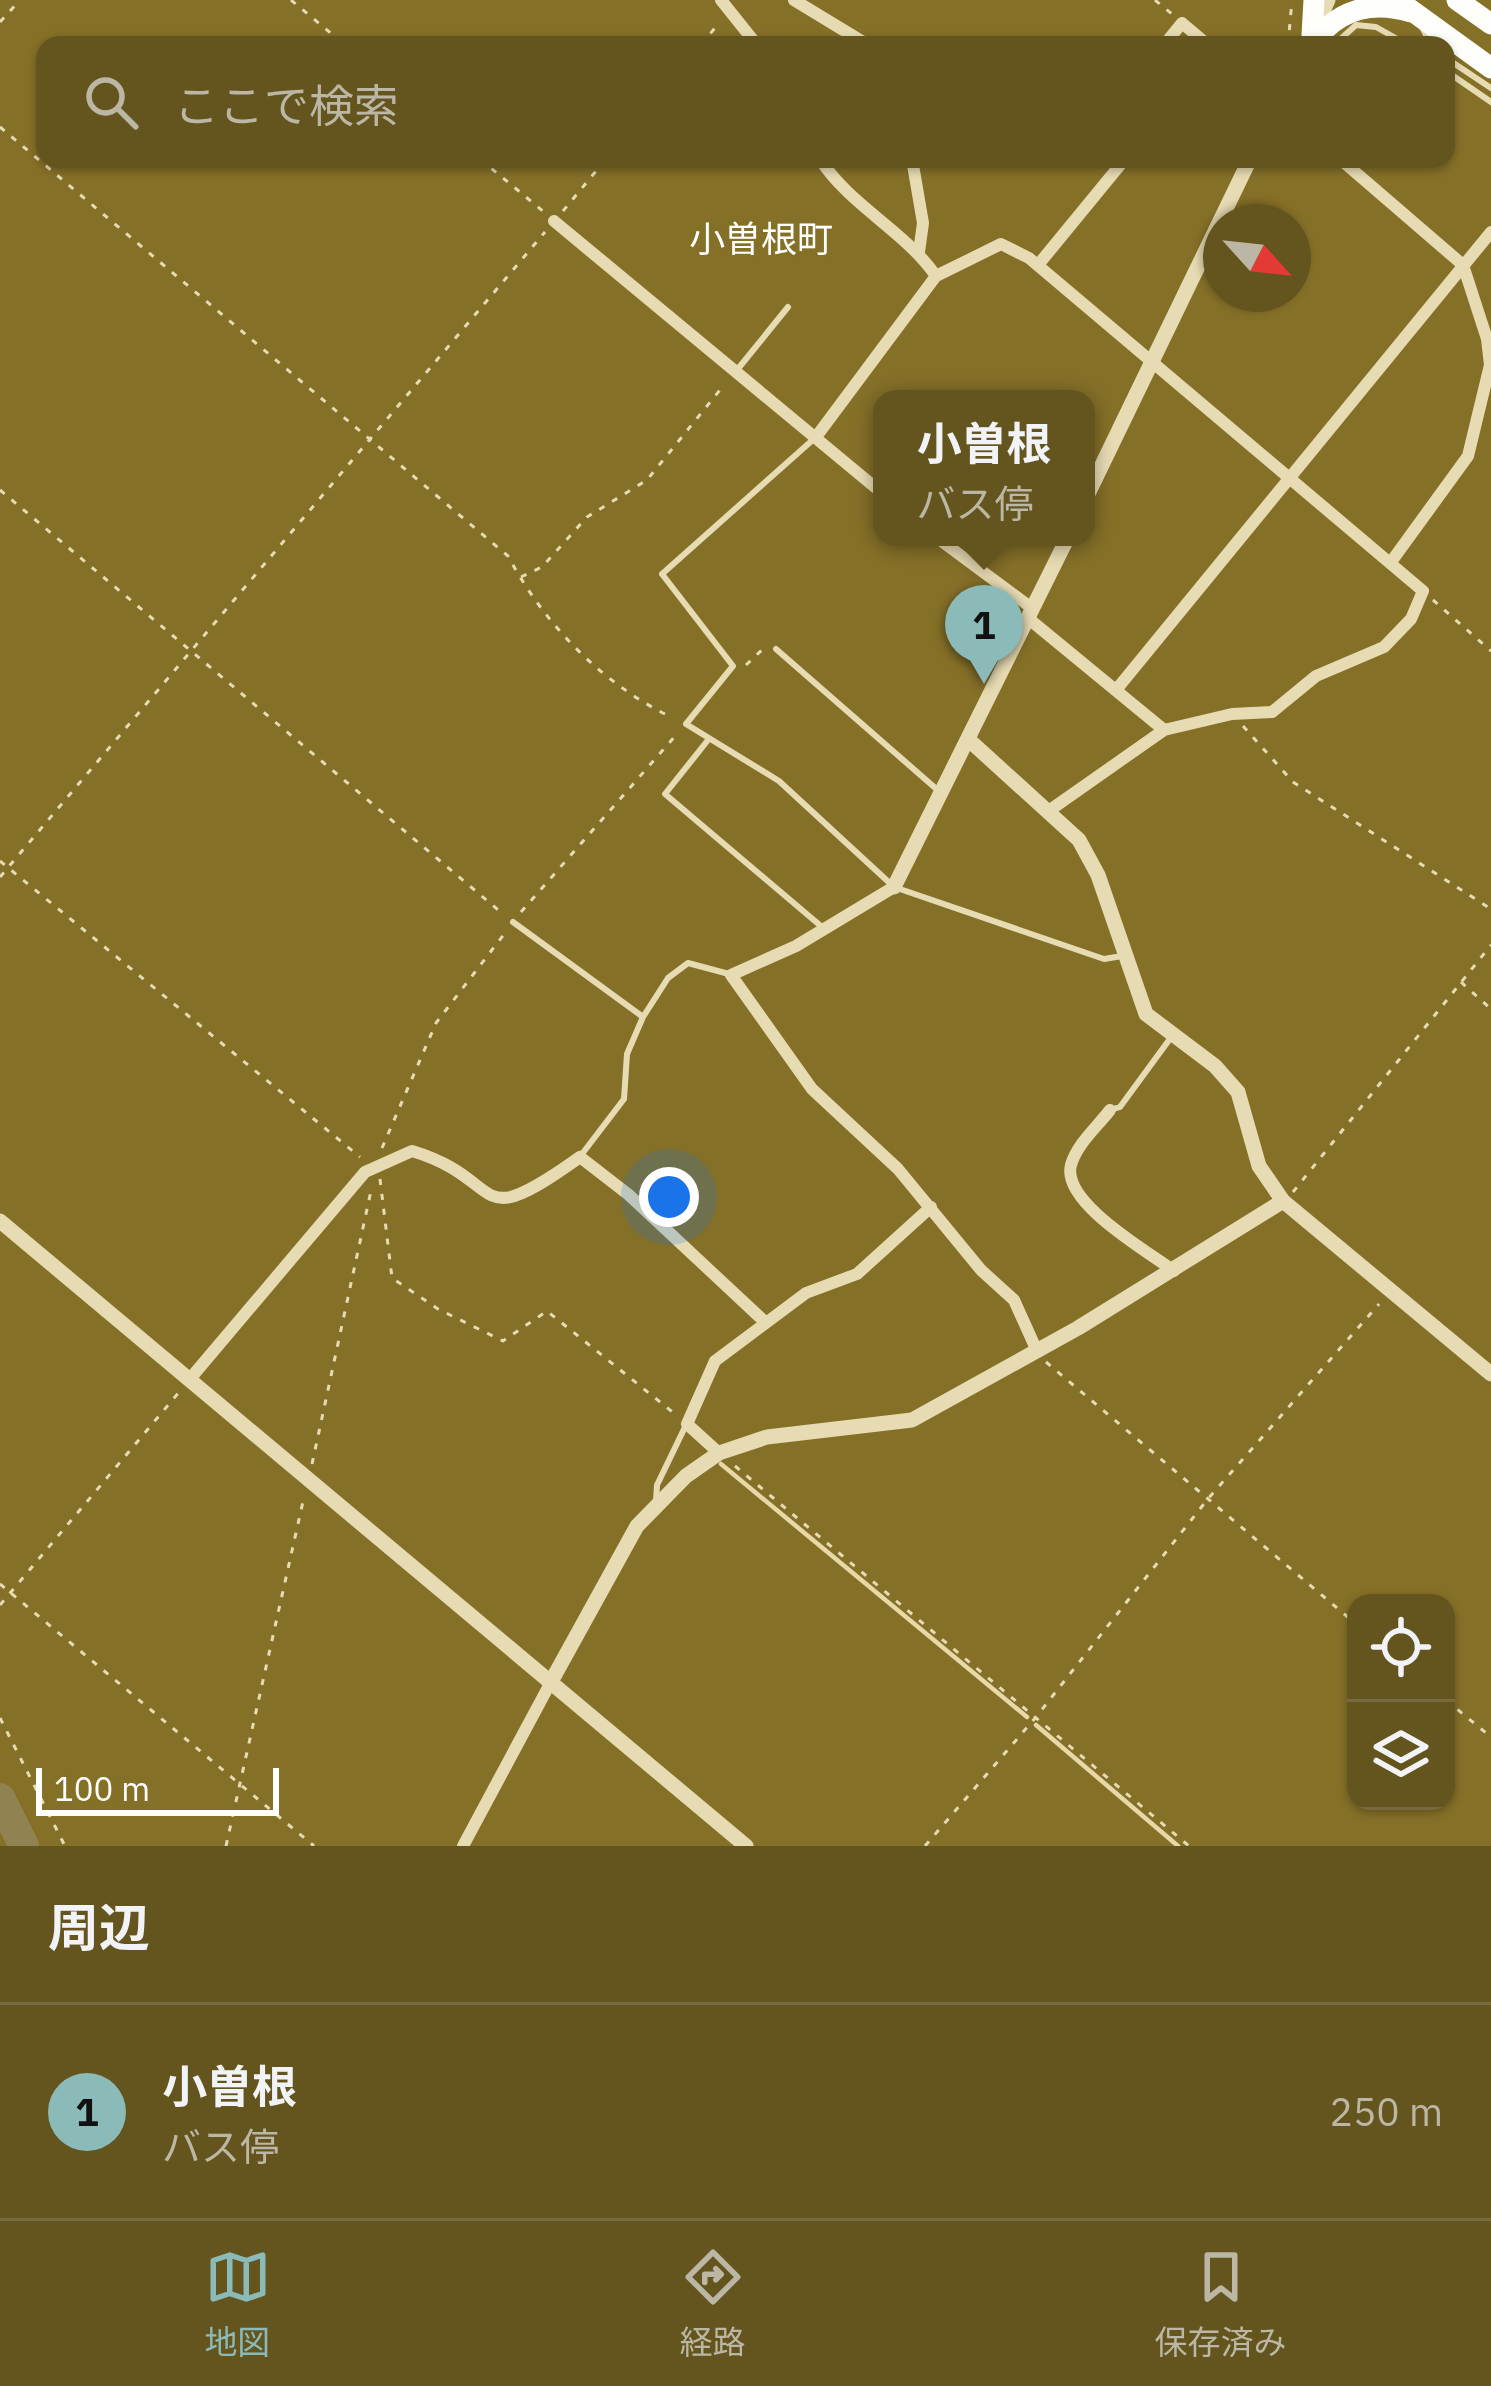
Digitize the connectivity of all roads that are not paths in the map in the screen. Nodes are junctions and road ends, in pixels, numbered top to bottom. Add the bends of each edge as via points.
1 (794, 0) edge
2 (1314, 0) edge
3 (1328, 0) edge
4 (1456, 0) edge
5 (730, 3) edge
6 (1409, 10) edge
7 (1491, 24) edge
8 (751, 36) edge
9 (853, 36) edge
10 (1171, 36) edge
11 (1198, 36) edge
12 (1311, 36) edge
13 (1313, 36) edge
14 (1316, 36) edge
15 (1344, 36) edge
16 (1392, 36) edge
17 (1425, 36) edge
18 (1446, 36) edge
19 (1455, 43) edge
20 (1455, 64) edge
21 (1491, 68) edge
22 (1455, 77) edge
23 (1491, 88) edge
24 (1491, 101) edge
25 (828, 168) edge
26 (914, 168) edge
27 (1119, 168) edge
28 (1246, 168) edge
29 (1350, 168) edge
30 (554, 221) road end
31 (1491, 232) edge
32 (919, 252) junction
33 (1038, 265) junction
34 (1463, 265) junction
35 (936, 276) junction
36 (788, 307) dead end
37 (1150, 362) junction
38 (734, 373) junction
39 (816, 437) junction
40 (1286, 476) junction
41 (1095, 479) edge
42 (873, 485) edge
43 (948, 546) edge
44 (1063, 546) edge
45 (1391, 562) junction
46 (1031, 614) junction
47 (776, 650) road end
48 (1116, 690) junction
49 (1164, 730) junction
50 (709, 740) junction
51 (969, 740) junction
52 (944, 795) junction
53 (1050, 810) junction
54 (894, 887) junction
55 (513, 922) road end
56 (825, 929) junction
57 (1126, 956) junction
58 (731, 975) junction
59 (643, 1017) junction
60 (1173, 1035) junction
61 (1110, 1110) joint
62 (580, 1157) junction
63 (1283, 1201) junction
64 (931, 1208) junction
65 (0, 1221) edge
66 (1174, 1271) junction
67 (765, 1322) junction
68 (1036, 1351) junction
69 (1491, 1374) edge
70 (189, 1380) junction
71 (687, 1424) junction
72 (718, 1453) junction
73 (655, 1505) junction
74 (552, 1680) junction
75 (463, 1846) edge
76 (746, 1846) edge

1 - 9 street
2 - 12 highway
3 - 13 street
4 - 7 highway
5 - 8 street
6 - 14 highway via 1355,8
6 - 17 lane
6 - 18 highway
10 - 11 street via 1182,22
15 - 16 lane via 1356,26
19 - 21 highway
20 - 23 lane
22 - 24 lane
25 - 32 street
26 - 32 street
27 - 33 street
28 - 37 street
29 - 34 street
30 - 38 street
31 - 34 street
32 - 35 street
33 - 35 street via 1001,244
33 - 37 street
34 - 40 street
34 - 45 street via 1490,365 1478,417 1456,479
35 - 39 street
36 - 38 lane
37 - 40 street
37 - 41 street
38 - 39 street
39 - 42 street
39 - 50 lane via 662,574 733,666 686,724
40 - 45 street
40 - 48 street
43 - 46 street
44 - 46 street
45 - 49 street via 1423,591 1411,620 1384,646 1316,676 1272,712
46 - 48 street
46 - 51 street
47 - 52 lane
48 - 49 street
49 - 53 street
50 - 54 lane via 779,781
50 - 56 lane via 665,794
51 - 52 street
51 - 53 street
52 - 54 street
53 - 57 street via 1088,854
54 - 56 street
54 - 57 lane via 1104,959
55 - 59 lane
56 - 58 street
57 - 60 street via 1145,1014
58 - 59 lane via 688,963
58 - 64 street via 812,1089
59 - 62 lane via 627,1054 624,1099
60 - 61 lane
60 - 63 street via 1238,1092 1259,1166
61 - 66 street via 1072,1163 1072,1188
62 - 67 street
62 - 70 street via 507,1200 412,1150 376,1163
63 - 66 street
63 - 69 street
64 - 67 street via 857,1274 806,1293
64 - 68 street via 1015,1300
65 - 70 street
66 - 68 street
67 - 71 street via 715,1361
68 - 72 street via 912,1420 767,1436
70 - 74 street
71 - 72 street
71 - 73 lane
72 - 73 street
73 - 74 street via 616,1558
74 - 75 street
74 - 76 street

